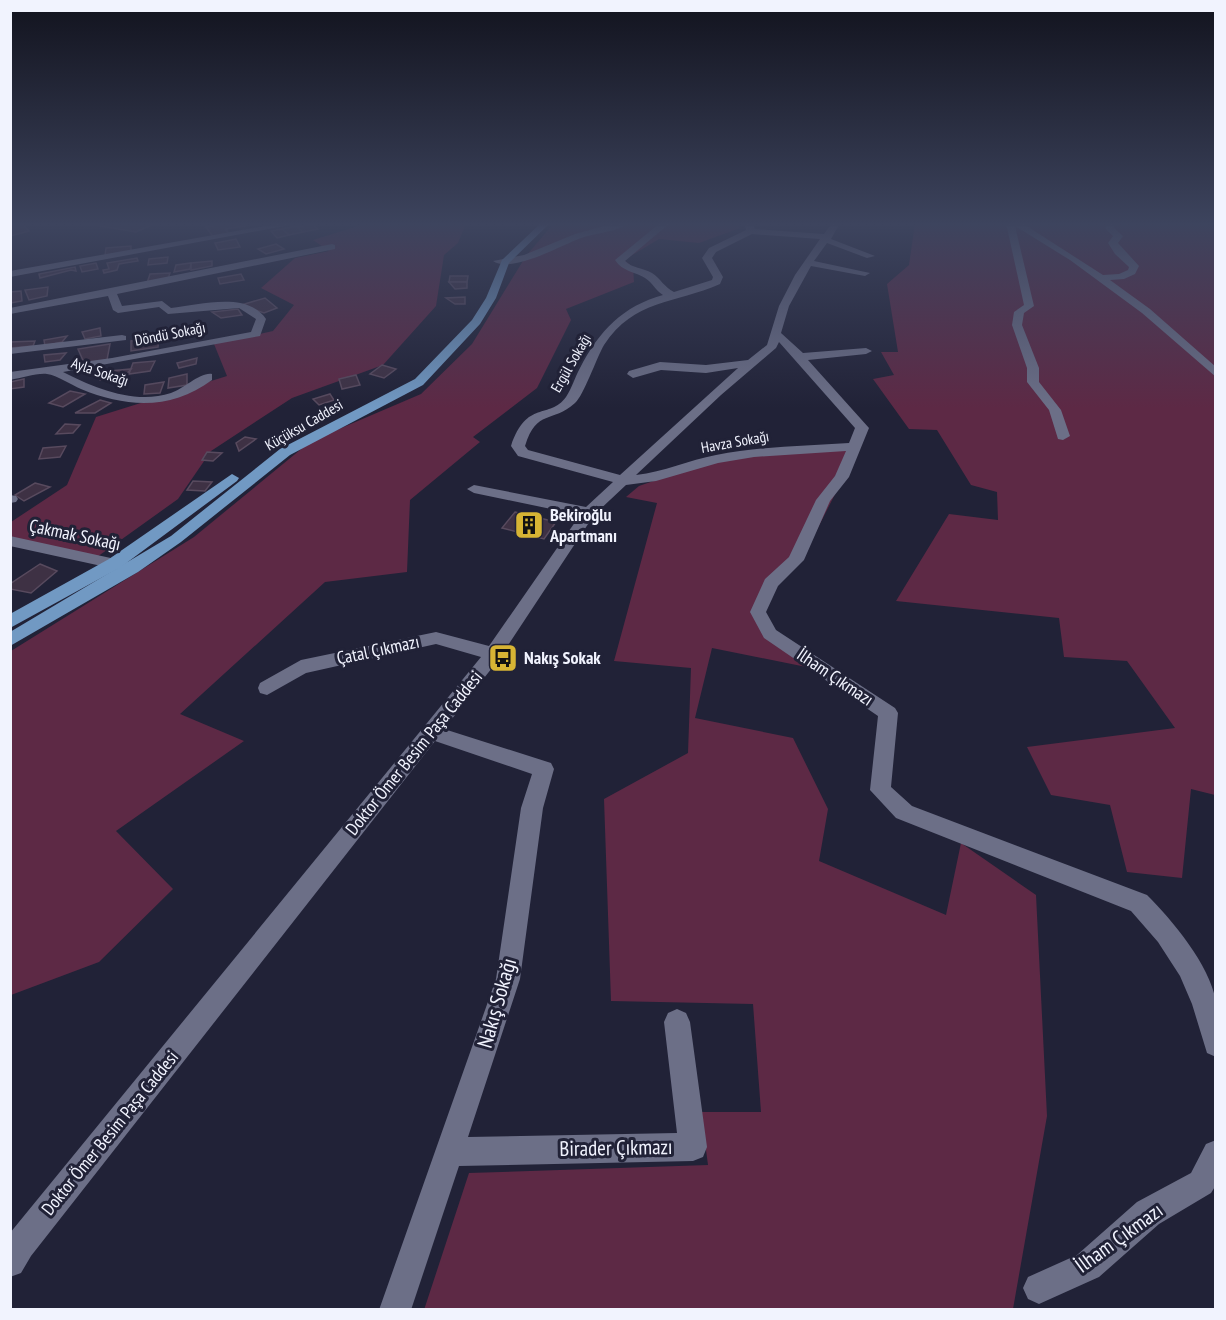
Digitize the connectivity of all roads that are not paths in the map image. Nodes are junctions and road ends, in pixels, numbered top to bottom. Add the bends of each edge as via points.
1 (152, 285) edge
2 (487, 285) edge
3 (495, 285) edge
4 (656, 285) edge
5 (708, 285) edge
6 (796, 285) edge
7 (1024, 285) edge
8 (1108, 285) edge
9 (112, 293) junction
10 (673, 296) junction
11 (10, 311) edge
12 (120, 324) junction
13 (776, 334) junction
14 (10, 351) edge
15 (866, 351) dead end
16 (800, 357) junction
17 (125, 358) junction
18 (755, 363) junction
19 (50, 370) junction
20 (633, 374) dead end
21 (1215, 374) edge
22 (10, 376) edge
23 (208, 377) dead end
24 (1063, 436) dead end
25 (852, 447) junction
26 (625, 481) junction
27 (474, 489) dead end
28 (589, 512) junction
29 (10, 541) edge
30 (115, 563) junction
31 (132, 568) junction
32 (10, 622) edge
33 (10, 640) edge
34 (493, 654) junction
35 (267, 688) dead end
36 (430, 732) junction
37 (677, 1022) dead end
38 (1215, 1044) edge
39 (449, 1152) junction
40 (1215, 1154) edge
41 (10, 1262) edge
42 (1039, 1288) dead end
43 (395, 1310) edge

1 - 9 street
2 - 30 main road, Küçüksu Caddesi via 403,381 322,418 272,448
3 - 31 main road, Küçüksu Caddesi via 476,322 419,382 285,452
4 - 10 street
5 - 10 street, Ergül Sokağı
6 - 13 street, Doktor Ömer Besim Paşa Caddesi via 784,306
7 - 24 street via 1029,306 1019,312 1017,325 1033,368 1033,382 1055,411
8 - 21 street via 1146,311
9 - 11 street
9 - 12 street, Döndü Sokağı
10 - 26 street, Ergül Sokağı via 636,309 617,322 589,359 571,400 533,416 521,433 518,446 523,453
12 - 14 street
12 - 17 street
12 - 17 street, Döndü Sokağı via 162,304 168,311 241,304 261,319 256,334
13 - 16 street, İlham Çıkmazı
13 - 18 street, Doktor Ömer Besim Paşa Caddesi via 772,346
15 - 16 street
16 - 25 street, İlham Çıkmazı via 862,428
17 - 19 street, Döndü Sokağı
18 - 20 street via 706,369 660,366
18 - 26 street, Doktor Ömer Besim Paşa Caddesi via 717,392
19 - 22 street, Döndü Sokağı
19 - 23 street, Ayla Sokağı via 90,389 131,400 159,400 191,390
25 - 26 street, Havza Sokağı via 754,453
25 - 38 street, İlham Çıkmazı via 842,477 823,500 796,560 771,583 758,612 770,634 888,713 880,790 904,812 1139,903 1162,926 1200,987
26 - 28 street, Doktor Ömer Besim Paşa Caddesi
27 - 28 street
28 - 34 street, Doktor Ömer Besim Paşa Caddesi
29 - 30 street, Çakmak Sokağı
30 - 31 street, Çakmak Sokağı
30 - 32 main road, Küçüksu Caddesi
31 - 33 main road, Küçüksu Caddesi
34 - 35 street, Çatal Çıkmazı via 436,638 301,667
34 - 36 street, Doktor Ömer Besim Paşa Caddesi
36 - 39 street, Nakış Sokağı via 544,769 532,808 508,979
36 - 41 street, Doktor Ömer Besim Paşa Caddesi
37 - 39 street, Birader Çıkmazı via 693,1147
39 - 43 street, Nakış Sokağı
40 - 42 street, İlham Çıkmazı via 1201,1183 1148,1214 1088,1266

